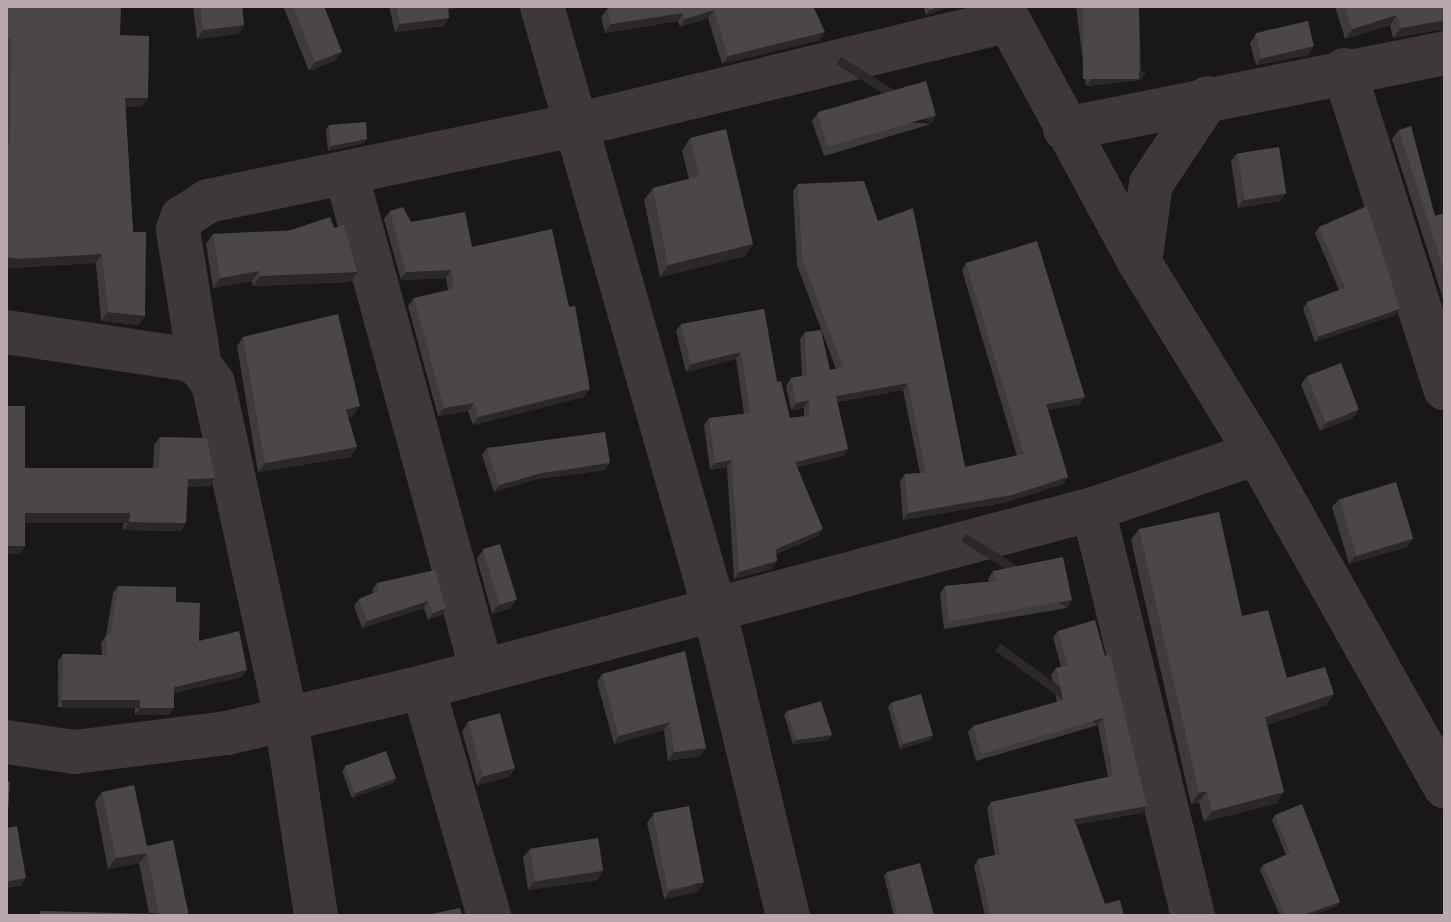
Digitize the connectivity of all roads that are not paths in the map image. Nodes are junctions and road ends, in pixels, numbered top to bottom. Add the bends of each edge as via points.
1 (542, 6) edge
2 (1004, 13) edge
3 (1445, 53) edge
4 (1344, 70) junction
5 (1208, 98) junction
6 (576, 125) junction
7 (1065, 129) junction
8 (346, 173) junction
9 (1140, 263) junction
10 (6, 332) edge
11 (200, 366) junction
12 (1445, 388) edge
13 (1257, 453) junction
14 (1093, 509) junction
15 (714, 608) junction
16 (482, 671) junction
17 (423, 687) junction
18 (286, 719) junction
19 (6, 742) edge
20 (1445, 787) edge
21 (316, 916) edge
22 (489, 916) edge
23 (788, 916) edge
24 (1193, 916) edge

1 - 6 street
2 - 6 street
2 - 7 street
3 - 4 street
4 - 5 street
4 - 12 street
5 - 7 street
5 - 9 street via 1151,184
6 - 8 street
6 - 15 street
7 - 9 street
8 - 11 street via 208,201 182,218 178,230
8 - 16 street
9 - 13 street
10 - 11 street via 186,359
11 - 18 street via 213,383
13 - 14 street
13 - 20 street
14 - 15 street
14 - 24 street
15 - 16 street
15 - 23 street
16 - 17 street
17 - 18 street
17 - 22 street
18 - 19 street via 227,733 74,752
18 - 21 street

